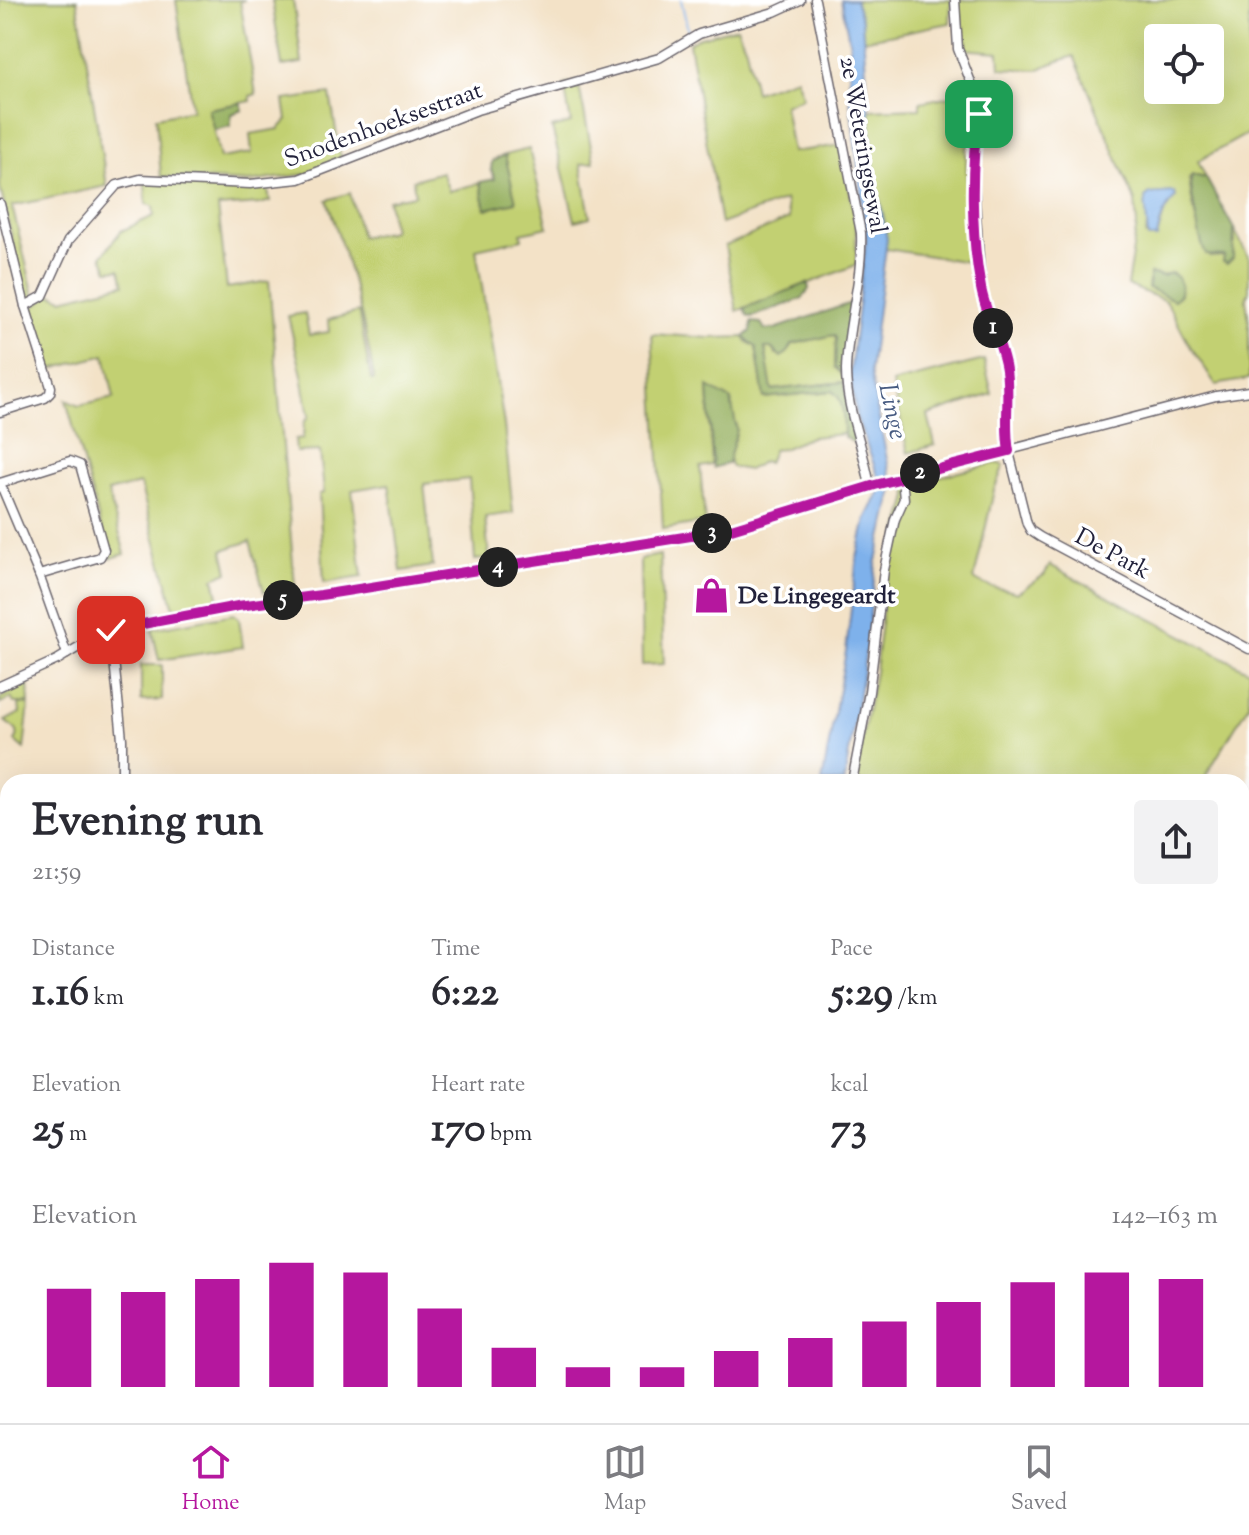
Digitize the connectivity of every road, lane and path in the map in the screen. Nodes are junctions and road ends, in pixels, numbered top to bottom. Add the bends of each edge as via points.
1 (800, 0) edge
2 (815, 0) edge
3 (955, 0) edge
4 (0, 204) edge
5 (25, 306) junction
6 (1249, 391) edge
7 (0, 412) edge
8 (1009, 451) junction
9 (898, 479) junction
10 (0, 483) edge
11 (872, 486) junction
12 (4, 503) edge
13 (39, 575) junction
14 (111, 630) junction
15 (1249, 649) edge
16 (67, 654) junction
17 (0, 686) edge
18 (122, 774) edge
19 (854, 774) edge

1 - 5 street, Snodenhoeksestraat via 699,34 659,58 477,110 299,179 250,184 140,179 117,185 68,241 43,296
2 - 11 street, 2e Weteringsewal via 861,233 847,393
3 - 8 street, De Park via 958,49 979,103 973,168 977,261 987,314 1007,372
4 - 5 street
5 - 7 street via 50,393
6 - 8 street
8 - 9 street
8 - 15 street, De Park via 1031,531
9 - 11 street
9 - 19 street via 904,499 884,570
10 - 12 street
10 - 13 street via 70,461 80,465 104,550 100,557
11 - 14 street via 728,530
12 - 13 street
13 - 16 street
14 - 16 street
14 - 18 street
16 - 17 street

